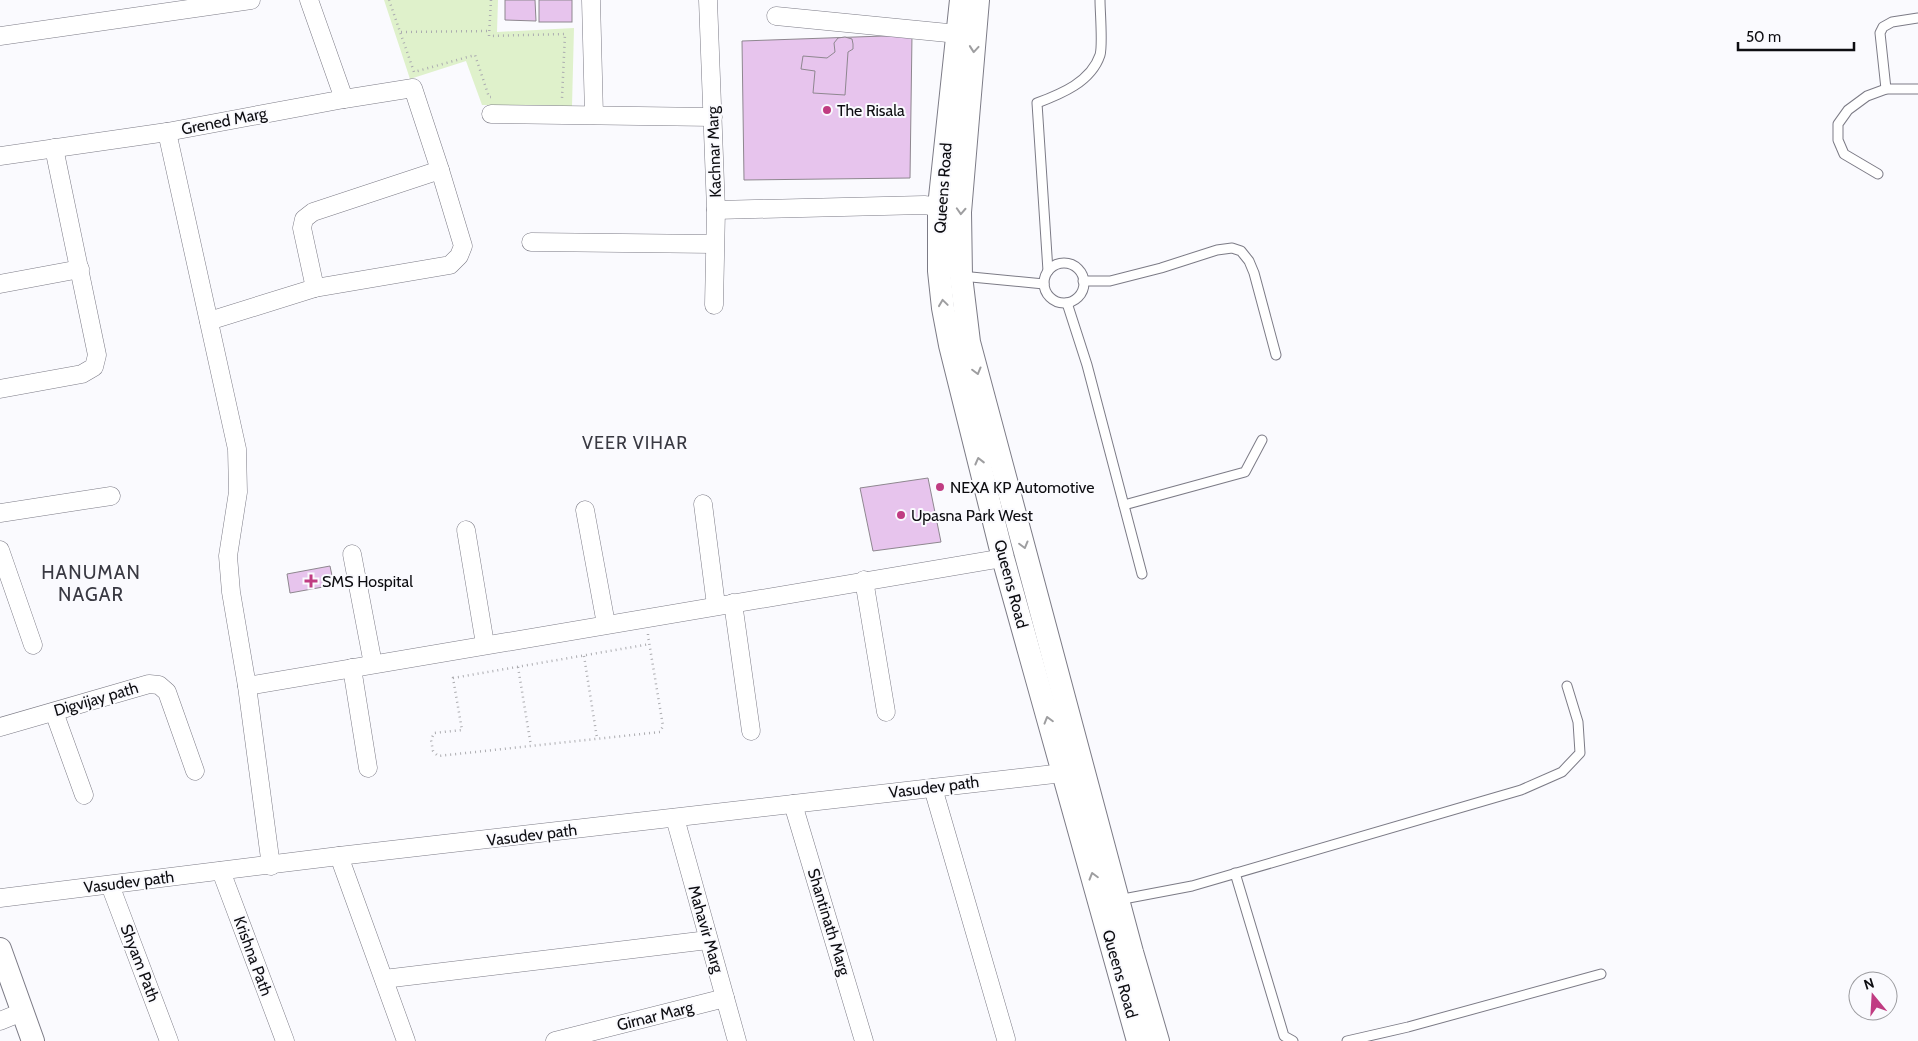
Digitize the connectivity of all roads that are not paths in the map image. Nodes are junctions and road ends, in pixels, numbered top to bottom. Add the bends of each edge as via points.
1 (251, 0) edge
2 (308, 0) edge
3 (591, 0) edge
4 (708, 0) edge
5 (961, 0) edge
6 (978, 0) edge
7 (1100, 0) edge
8 (181, 5) edge
9 (776, 16) dead end
10 (1918, 18) edge
11 (958, 34) junction
12 (0, 36) edge
13 (1886, 89) junction
14 (1918, 89) edge
15 (344, 99) junction
16 (491, 114) dead end
17 (594, 115) junction
18 (713, 117) junction
19 (167, 132) junction
20 (54, 148) junction
21 (0, 156) edge
22 (440, 170) junction
23 (1878, 174) dead end
24 (939, 207) junction
25 (716, 210) junction
26 (531, 242) dead end
27 (714, 244) junction
28 (80, 268) junction
29 (1048, 271) junction
30 (950, 274) junction
31 (1083, 281) junction
32 (0, 284) edge
33 (1044, 284) junction
34 (315, 288) junction
35 (1067, 303) junction
36 (714, 305) dead end
37 (208, 321) junction
38 (1276, 356) dead end
39 (0, 389) edge
40 (1262, 440) dead end
41 (111, 496) dead end
42 (703, 504) dead end
43 (1124, 506) junction
44 (585, 510) dead end
45 (0, 513) edge
46 (466, 530) dead end
47 (0, 550) edge
48 (352, 554) dead end
49 (1003, 558) junction
50 (1142, 574) dead end
51 (864, 580) junction
52 (725, 604) junction
53 (606, 624) junction
54 (486, 644) junction
55 (33, 645) dead end
56 (372, 664) junction
57 (352, 668) junction
58 (247, 686) junction
59 (1567, 686) dead end
60 (54, 712) junction
61 (886, 712) dead end
62 (0, 727) edge
63 (751, 731) dead end
64 (368, 768) dead end
65 (195, 771) dead end
66 (1063, 773) junction
67 (933, 788) junction
68 (84, 795) dead end
69 (793, 804) junction
70 (675, 818) junction
71 (339, 856) junction
72 (271, 866) junction
73 (221, 871) junction
74 (1235, 873) junction
75 (110, 885) junction
76 (0, 898) edge
77 (1109, 902) junction
78 (708, 940) junction
79 (0, 949) edge
80 (1601, 974) dead end
81 (384, 978) junction
82 (725, 998) junction
83 (22, 1012) junction
84 (0, 1022) edge
85 (1006, 1039) dead end
86 (32, 1041) edge
87 (169, 1041) edge
88 (285, 1041) edge
89 (406, 1041) edge
90 (555, 1041) edge
91 (737, 1041) edge
92 (864, 1041) edge
93 (1138, 1041) edge
94 (1158, 1041) edge
95 (1294, 1041) edge
96 (1347, 1041) edge

1 - 8 street
2 - 15 street
3 - 17 street
4 - 18 street, Kachnar Marg
5 - 11 street, Queens Road
6 -> 30 street, Queens Road via 960,212
7 - 29 lane via 1100,54 1089,75 1057,96 1037,103
8 - 12 street
9 - 11 street
10 - 13 lane via 1898,20 1883,27 1880,33
11 - 24 street, Queens Road
13 - 14 lane
13 - 23 lane via 1867,96 1848,110 1838,124 1838,140 1844,154
15 - 19 street, Grened Marg
15 - 22 street, Grened Marg via 413,88
16 - 17 street
17 - 18 street
18 - 25 street, Kachnar Marg
19 - 20 street, Grened Marg
19 - 37 street
20 - 21 street, Grened Marg
20 - 28 street
22 - 34 street via 314,212 304,219 302,228
22 - 34 street via 463,246 450,265
24 - 25 street
24 - 30 street, Queens Road
25 - 27 street, Kachnar Marg
26 - 27 street
27 - 36 street, Kachnar Marg
28 - 32 street
28 - 39 street via 97,355 94,367 82,374
29 - 31 lane via 1059,264 1072,265 1082,274
29 - 33 lane
30 - 33 lane
49 -> 30 street, Queens Road via 950,345
30 -> 77 street, Queens Road
31 - 35 lane via 1081,293
31 - 38 lane via 1110,281 1217,250 1232,248 1241,251 1254,273
33 - 35 lane via 1053,300
34 - 37 street
35 - 43 lane
37 - 58 street via 237,449 238,492 228,556
40 - 43 lane via 1245,472
41 - 45 street
42 - 52 street
43 - 50 lane
44 - 53 street
46 - 54 street
47 - 55 street
48 - 56 street
49 - 51 street
66 -> 49 street, Queens Road
51 - 52 street
51 - 61 street
52 - 53 street
52 - 63 street
53 - 54 street
54 - 56 street
56 - 57 street
57 - 58 street
57 - 64 street
58 - 72 street
59 - 74 lane via 1578,722 1580,753 1562,772 1521,790
60 - 62 street, Digvijay path
60 - 65 street, Digvijay path via 149,684 159,684 168,692
60 - 68 street
66 - 67 street, Vasudev path
77 -> 66 street, Queens Road
67 - 69 street, Vasudev path
67 - 85 street
69 - 70 street, Vasudev path
69 - 92 street, Shantinath Marg
70 - 71 street, Vasudev path
70 - 78 street, Mahavir Marg
71 - 72 street, Vasudev path
71 - 81 street
72 - 73 street, Vasudev path
73 - 75 street, Vasudev path
73 - 88 street, Krishna Path
74 - 77 lane via 1192,886
74 - 95 lane via 1284,1036
75 - 76 street, Vasudev path
75 - 87 street, Shyam Path
77 - 93 street, Queens Road
77 - 94 street, Queens Road
78 - 81 street
78 - 82 street, Mahavir Marg
79 - 83 street
80 - 96 lane
81 - 89 street
82 - 90 street, Girnar Marg
82 - 91 street, Mahavir Marg
83 - 84 street
83 - 86 street

